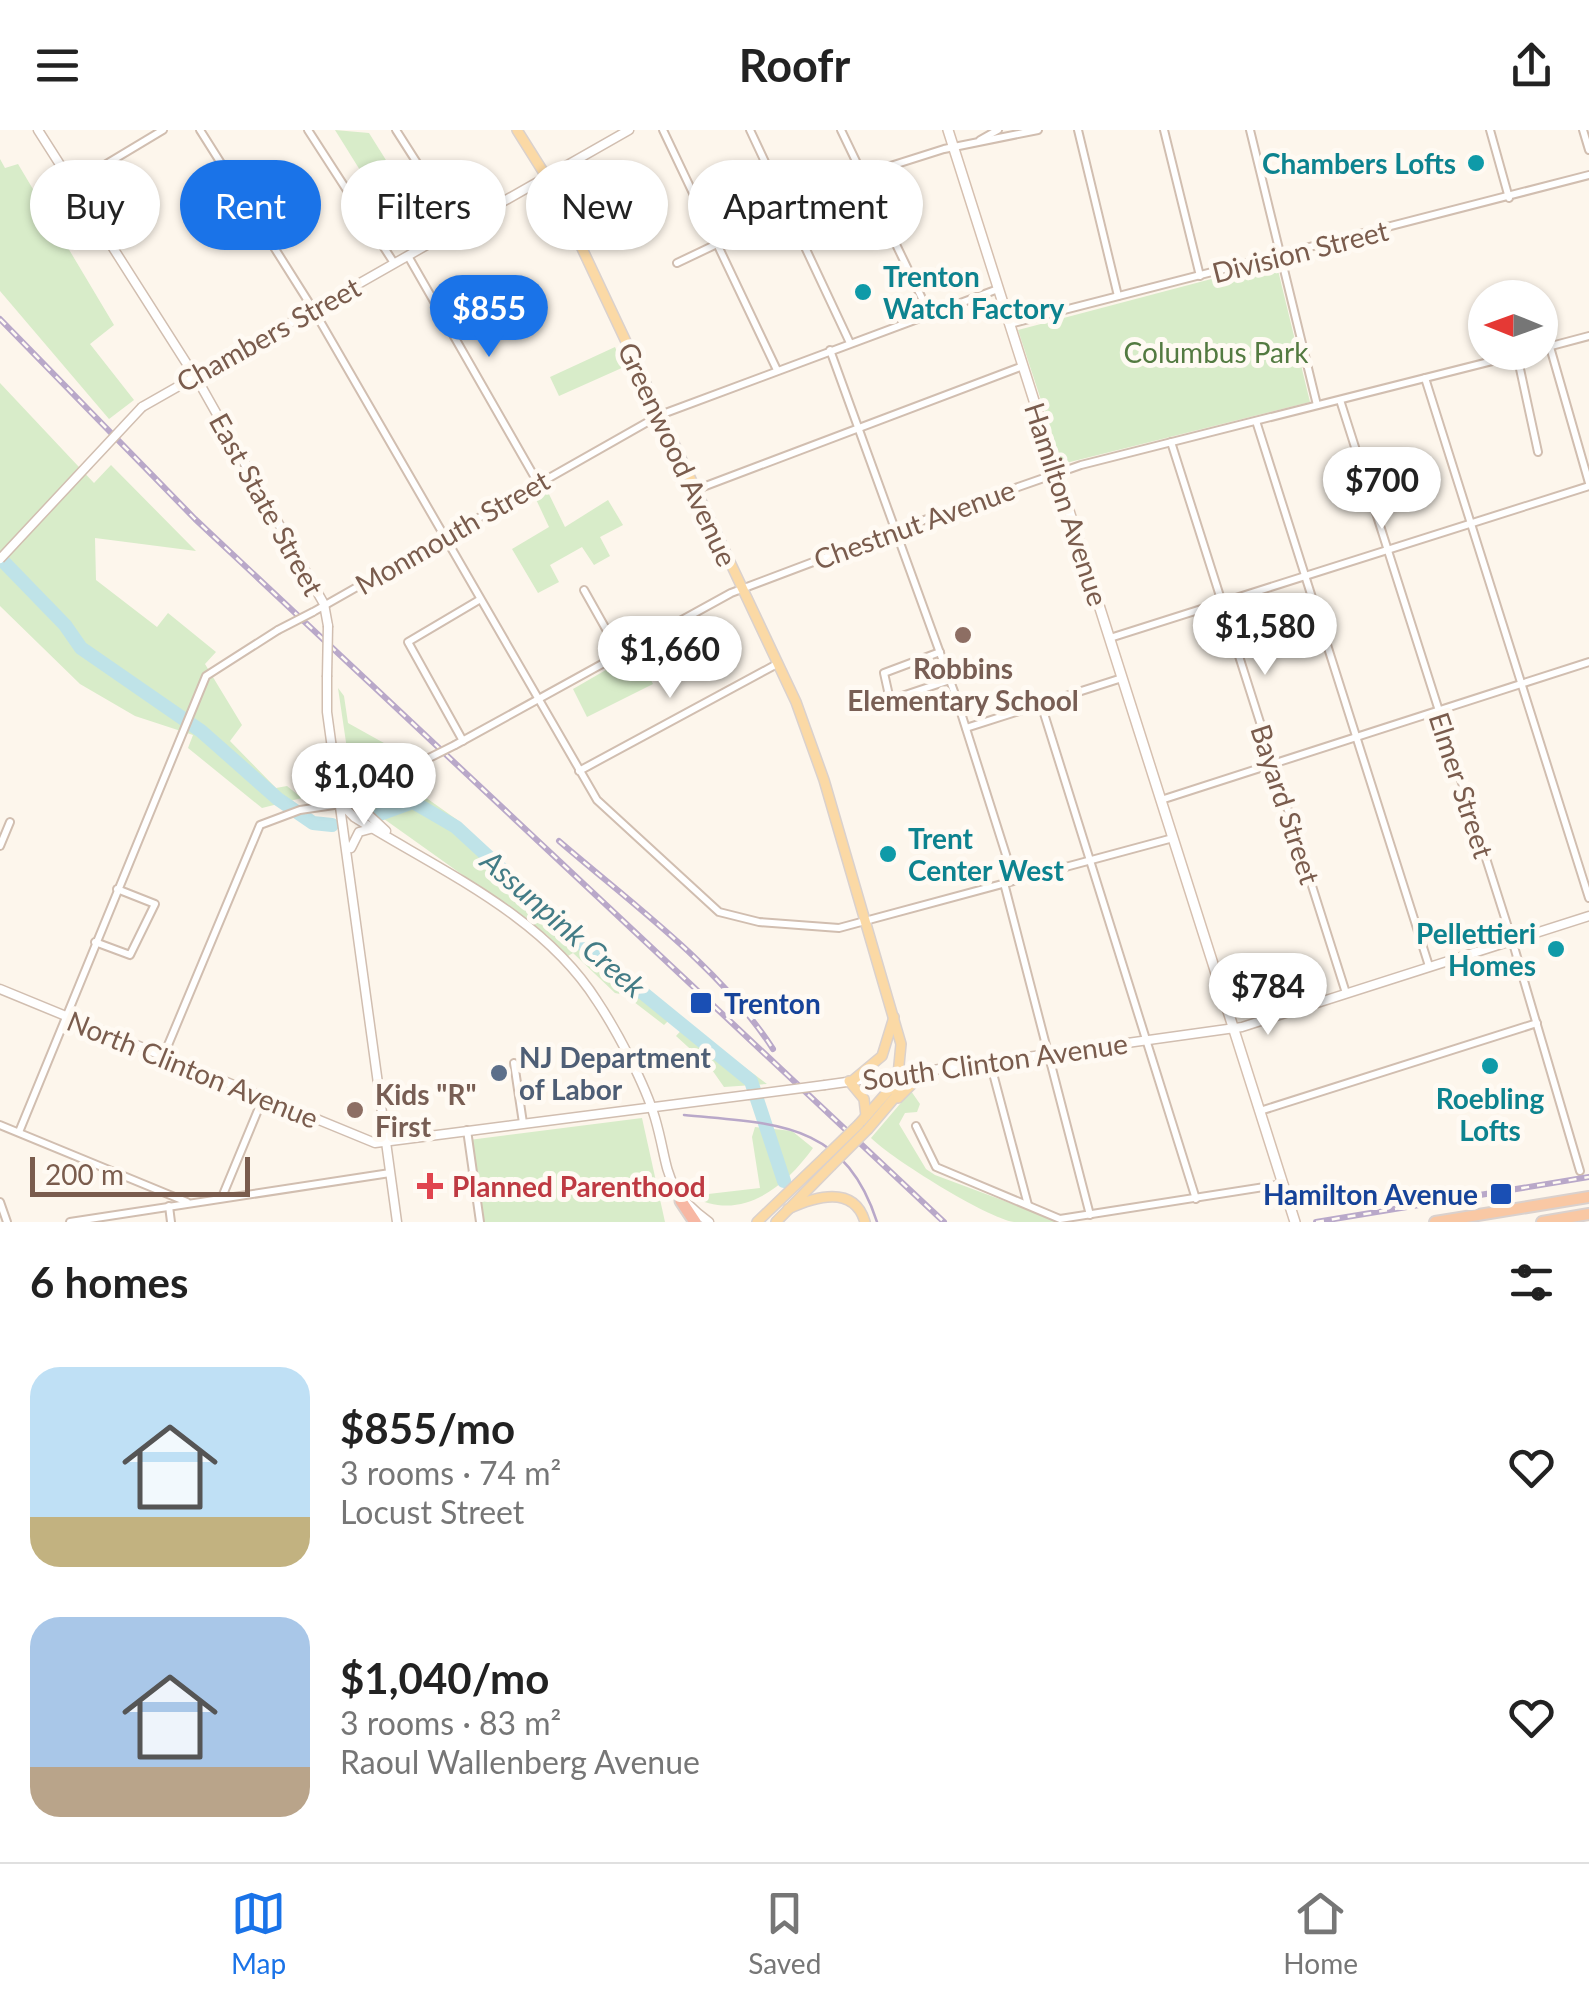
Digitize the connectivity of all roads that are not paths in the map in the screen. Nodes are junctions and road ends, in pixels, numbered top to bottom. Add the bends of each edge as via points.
1 (38, 130) edge
2 (163, 130) edge
3 (200, 130) edge
4 (308, 130) edge
5 (396, 130) edge
6 (516, 130) edge
7 (629, 130) edge
8 (663, 130) edge
9 (750, 130) edge
10 (841, 130) edge
11 (948, 130) edge
12 (998, 130) edge
13 (1038, 130) edge
14 (1078, 130) edge
15 (1164, 130) edge
16 (1250, 130) edge
17 (1490, 130) edge
18 (1583, 130) edge
19 (974, 143) junction
20 (954, 148) junction
21 (1589, 150) edge
22 (57, 160) edge
23 (113, 160) edge
24 (415, 160) edge
25 (535, 160) edge
26 (574, 160) edge
27 (764, 160) edge
28 (855, 160) edge
29 (915, 160) edge
30 (1589, 175) edge
31 (688, 182) edge
32 (1508, 198) junction
33 (115, 250) edge
34 (418, 250) edge
35 (581, 250) edge
36 (706, 250) edge
37 (721, 250) edge
38 (806, 250) edge
39 (898, 250) edge
40 (408, 256) junction
41 (1280, 256) junction
42 (394, 263) junction
43 (678, 264) dead end
44 (1200, 276) junction
45 (998, 288) junction
46 (1118, 296) junction
47 (314, 309) junction
48 (929, 314) junction
49 (1010, 324) junction
50 (1589, 336) edge
51 (850, 343) junction
52 (1558, 345) edge
53 (830, 350) junction
54 (1023, 366) junction
55 (1468, 367) edge
56 (777, 370) junction
57 (1520, 370) edge
58 (1557, 370) edge
59 (194, 375) junction
60 (1425, 378) junction
61 (1340, 400) junction
62 (1317, 405) junction
63 (660, 415) junction
64 (1256, 420) junction
65 (858, 428) junction
66 (1172, 442) junction
67 (1538, 452) dead end
68 (1057, 472) junction
69 (538, 484) junction
70 (1589, 484) edge
71 (696, 490) junction
72 (1471, 524) junction
73 (895, 531) junction
74 (444, 537) junction
75 (1388, 549) junction
76 (0, 559) edge
77 (1305, 576) junction
78 (741, 589) junction
79 (584, 590) dead end
80 (479, 600) junction
81 (1222, 603) junction
82 (324, 604) junction
83 (1110, 638) junction
84 (940, 652) junction
85 (620, 654) junction
86 (1589, 662) edge
87 (777, 664) junction
88 (1122, 678) junction
89 (950, 680) junction
90 (1522, 684) junction
91 (537, 700) junction
92 (1042, 704) junction
93 (1439, 711) junction
94 (966, 728) junction
95 (1356, 737) junction
96 (459, 743) junction
97 (1274, 764) junction
98 (579, 771) junction
99 (1161, 800) junction
100 (341, 804) junction
101 (10, 822) dead end
102 (373, 829) junction
103 (388, 834) junction
104 (1174, 838) junction
105 (0, 846) edge
106 (350, 858) junction
107 (1090, 860) junction
108 (1014, 880) junction
109 (1004, 883) junction
110 (118, 889) junction
111 (1589, 898) edge
112 (1589, 916) edge
113 (866, 920) junction
114 (1512, 940) junction
115 (95, 942) junction
116 (1429, 966) junction
117 (0, 990) edge
118 (1346, 994) junction
119 (894, 1015) junction
120 (66, 1017) junction
121 (1537, 1024) junction
122 (1233, 1028) junction
123 (1147, 1040) junction
124 (1048, 1054) junction
125 (164, 1057) junction
126 (990, 1062) junction
127 (514, 1063) dead end
128 (925, 1071) junction
129 (900, 1074) junction
130 (850, 1081) junction
131 (263, 1098) junction
132 (892, 1104) junction
133 (650, 1106) junction
134 (1260, 1112) junction
135 (522, 1123) junction
136 (864, 1123) junction
137 (0, 1125) edge
138 (916, 1126) dead end
139 (467, 1130) junction
140 (19, 1132) junction
141 (386, 1141) junction
142 (828, 1162) junction
143 (1580, 1171) dead end
144 (390, 1172) junction
145 (1283, 1184) junction
146 (1589, 1197) edge
147 (222, 1198) junction
148 (1196, 1199) junction
149 (682, 1201) junction
150 (0, 1202) edge
151 (188, 1203) junction
152 (169, 1206) junction
153 (1028, 1206) junction
154 (788, 1209) junction
155 (1589, 1214) edge
156 (1090, 1216) junction
157 (6, 1222) edge
158 (70, 1222) edge
159 (171, 1222) edge
160 (397, 1222) edge
161 (480, 1222) edge
162 (695, 1222) edge
163 (709, 1222) edge
164 (757, 1222) edge
165 (776, 1222) edge
166 (864, 1222) edge
167 (1295, 1222) edge
168 (1435, 1222) edge
169 (1542, 1222) edge

1 - 22 street, East State Street
2 - 23 street
3 - 47 street
4 - 42 street
5 - 24 street
6 - 25 main road, Greenwood Avenue
7 - 26 street, Chambers Street
8 - 31 street
9 - 27 street
10 - 28 street
11 - 20 main road, Hamilton Avenue
12 - 19 street
13 - 19 street
14 - 46 street
15 - 44 street
16 - 41 street
17 - 32 street
18 - 21 street
19 - 20 street
20 - 29 street
20 - 45 main road, Hamilton Avenue
30 - 32 street, Division Street
32 - 41 street, Division Street
33 - 59 street, East State Street
34 - 40 street, Chambers Street
35 - 63 main road, Greenwood Avenue
36 - 43 street
37 - 56 street
38 - 51 street
39 - 48 street
40 - 42 street, Chambers Street
40 - 69 street
41 - 44 street, Division Street
41 - 62 street
42 - 47 street, Chambers Street
44 - 46 street, Division Street
45 - 48 street, Monmouth Street
45 - 49 main road, Hamilton Avenue
46 - 49 street, Division Street
47 - 59 street, Chambers Street
47 - 74 street
48 - 51 street, Monmouth Street
49 - 54 main road, Hamilton Avenue
50 - 52 street
51 - 53 street, Monmouth Street
53 - 56 street, Monmouth Street
53 - 65 street
54 - 65 street
54 - 68 main road, Hamilton Avenue
55 - 60 street, Chestnut Avenue
56 - 63 street, Monmouth Street
57 - 67 street
58 - 70 street
59 - 76 street, Chambers Street, bridge via 142,407
59 - 82 street, East State Street
60 - 61 street, Chestnut Avenue
60 - 72 street
61 - 62 street, Chestnut Avenue
61 - 75 street, Elmer Street
62 - 64 street, Chestnut Avenue
63 - 69 street, Monmouth Street
63 - 71 main road, Greenwood Avenue
64 - 66 street, Chestnut Avenue
64 - 77 street
65 - 71 street
65 - 73 street
66 - 68 street, Chestnut Avenue
66 - 81 street, Bayard Street
68 - 73 street, Chestnut Avenue
68 - 83 main road, Hamilton Avenue
69 - 74 street, Monmouth Street
70 - 72 street
71 - 78 main road, Greenwood Avenue
72 - 75 street
72 - 90 street
73 - 78 street, Chestnut Avenue
73 - 84 street
74 - 80 street
74 - 82 street, Monmouth Street
75 - 77 street
75 - 93 street, Elmer Street
77 - 81 street
77 - 95 street
78 - 85 street, Chestnut Avenue
78 - 87 main road, Greenwood Avenue
79 - 85 street
80 - 91 street
80 - 96 street via 408,642
81 - 83 street
81 - 97 street, Bayard Street
82 - 100 street, East State Street, bridge
82 - 110 street, Monmouth Street, bridge via 212,670
83 - 88 main road, Hamilton Avenue
84 - 89 street
84 - 89 street via 884,674 890,700
85 - 91 street, Chestnut Avenue
86 - 90 street
87 - 98 street
87 - 113 main road, Greenwood Avenue via 804,722
88 - 92 street
88 - 99 main road, Hamilton Avenue
89 - 94 street
90 - 93 street
90 - 111 street
91 - 96 street, Chestnut Avenue
91 - 98 street
92 - 94 street
92 - 107 street
93 - 95 street
93 - 114 street, Elmer Street
94 - 108 street
95 - 97 street
95 - 116 street
96 - 100 street, Chestnut Avenue, bridge
97 - 99 street
97 - 118 street, Bayard Street
98 - 113 street via 604,808 720,912 820,930
99 - 104 main road, Hamilton Avenue
100 - 102 street
100 - 103 street via 358,804
100 - 106 street, East State Street
100 - 125 street via 259,827
101 - 105 street
102 - 103 street
102 - 106 street via 352,840
103 - 133 street via 508,912 564,962 597,1000
104 - 107 street
104 - 122 main road, Hamilton Avenue
106 - 141 street, East State Street
107 - 108 street
107 - 123 street
108 - 109 street
109 - 113 street
109 - 124 street
110 - 115 street, Monmouth Street
110 - 115 street via 155,904 130,955
112 - 114 street, South Clinton Avenue
113 - 119 main road, Greenwood Avenue
114 - 116 street, South Clinton Avenue
114 - 121 street, Elmer Street
115 - 120 street, Monmouth Street
116 - 118 street, South Clinton Avenue
117 - 120 street, North Clinton Avenue
118 - 122 street, South Clinton Avenue
119 - 129 main road, Greenwood Avenue
119 - 130 main road via 882,1056
120 - 125 street, North Clinton Avenue
120 - 140 street, Monmouth Street
121 - 134 street
121 - 143 street, Elmer Street
122 - 123 street, South Clinton Avenue
122 - 134 main road, Hamilton Avenue
123 - 124 street, South Clinton Avenue
123 - 148 street
124 - 126 street, South Clinton Avenue
124 - 156 street
125 - 131 street, North Clinton Avenue
126 - 128 street, South Clinton Avenue
126 - 153 street
127 - 135 street
128 - 129 street, South Clinton Avenue
128 - 132 main road
129 - 130 street, South Clinton Avenue
129 - 132 main road, Greenwood Avenue
129 - 136 main road
130 - 133 street, South Clinton Avenue, bridge
130 - 136 main road via 864,1100
131 - 141 street, North Clinton Avenue via 375,1143
131 - 147 street
132 - 136 main road
133 - 135 street, South Clinton Avenue
133 - 149 street via 664,1168
134 - 145 main road, Hamilton Avenue
135 - 139 street, South Clinton Avenue
136 - 142 main road, bridge
137 - 140 street
138 - 153 street via 934,1165
139 - 141 street, South Clinton Avenue
139 - 161 street
140 - 151 street
141 - 144 street, East State Street
142 - 154 main road
142 - 164 main road
144 - 147 street
144 - 160 street, East State Street
145 - 148 street
145 - 167 main road, Hamilton Avenue
146 - 168 highway
147 - 151 street
148 - 156 street
149 - 162 highway
149 - 163 street
150 - 157 street
151 - 152 street
152 - 158 street
152 - 159 street
153 - 156 street via 1057,1218
154 - 165 main road
154 - 166 main road via 840,1197 858,1206
155 - 169 highway

